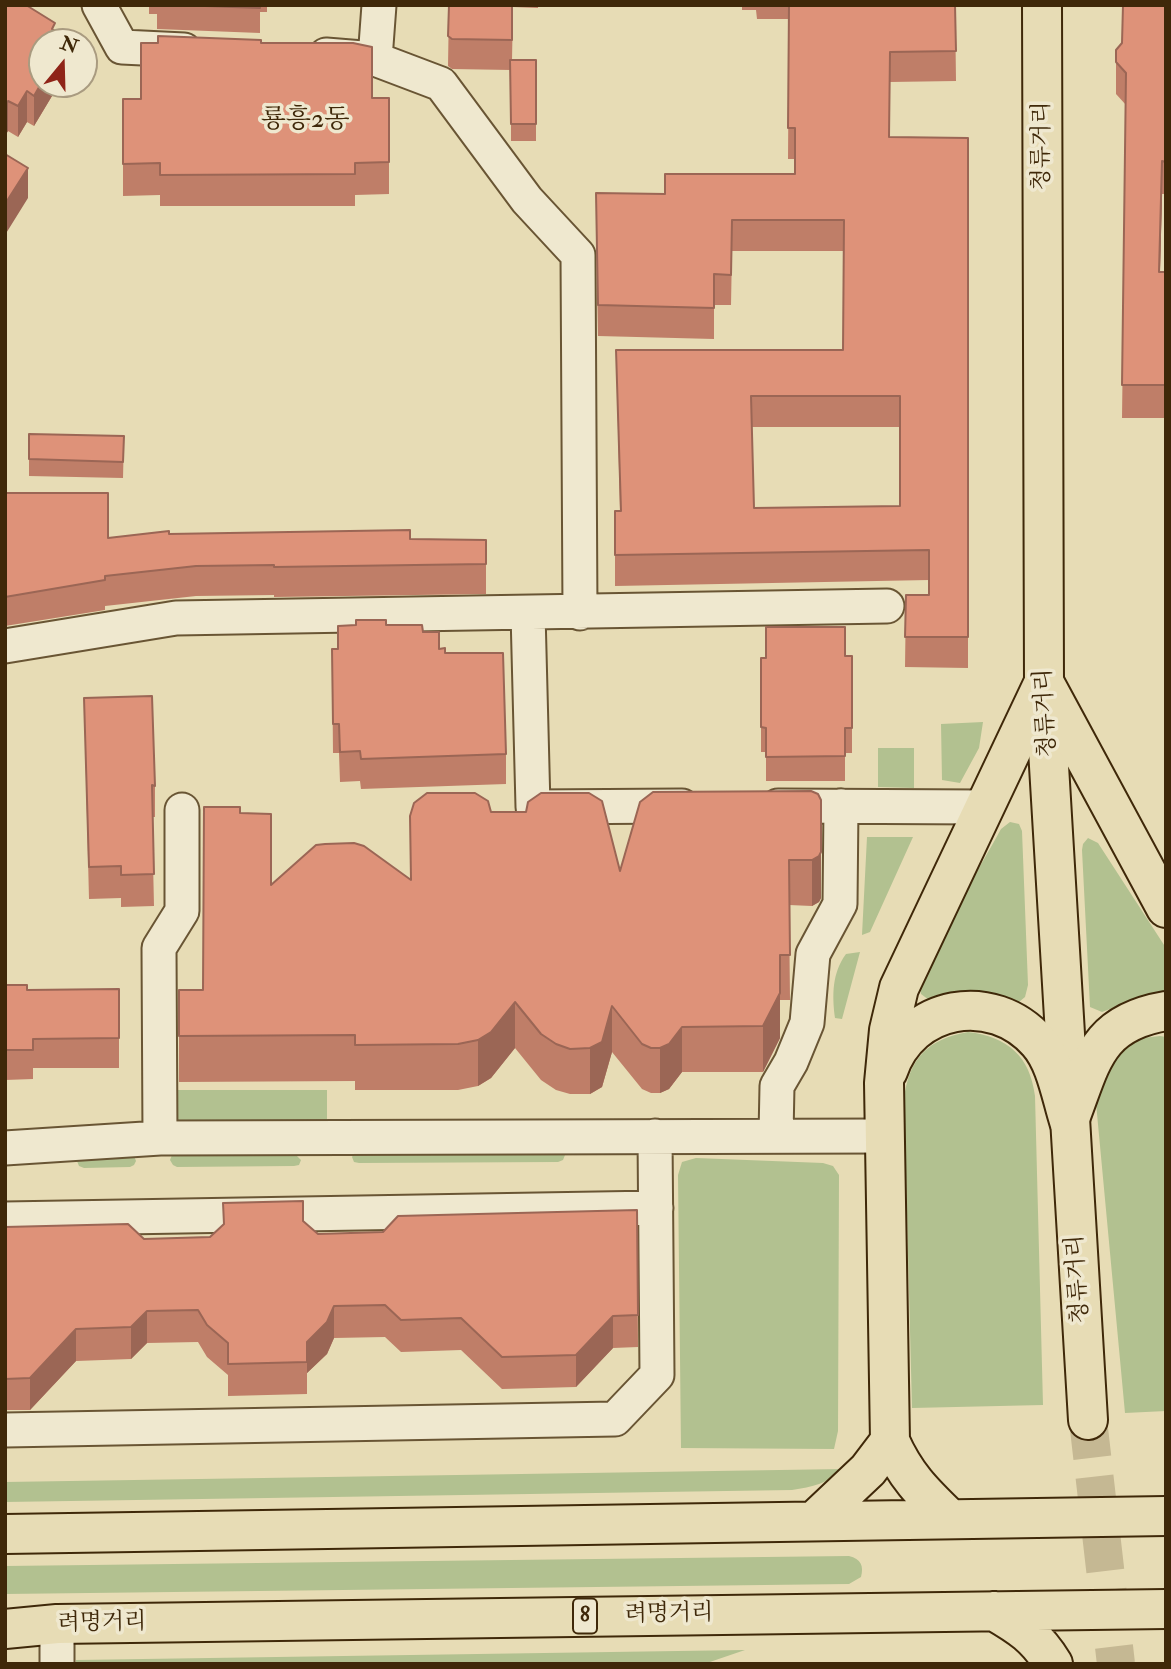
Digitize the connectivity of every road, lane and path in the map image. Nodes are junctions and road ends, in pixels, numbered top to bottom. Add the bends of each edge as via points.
1 (99, 5) edge
2 (379, 5) edge
3 (1042, 5) edge
4 (218, 51) edge
5 (300, 54) edge
6 (375, 59) junction
7 (887, 606) dead end
8 (528, 612) junction
9 (580, 613) junction
10 (5, 646) edge
11 (1044, 682) junction
12 (707, 806) edge
13 (747, 806) edge
14 (841, 806) junction
15 (985, 807) junction
16 (182, 810) dead end
17 (1166, 908) edge
18 (1166, 1011) edge
19 (884, 1083) junction
20 (1069, 1121) junction
21 (656, 1136) junction
22 (776, 1136) junction
23 (885, 1136) junction
24 (160, 1138) junction
25 (5, 1148) edge
26 (656, 1208) junction
27 (5, 1219) edge
28 (1088, 1420) tunnel mouth
29 (5, 1430) edge
30 (890, 1441) junction
31 (1166, 1516) edge
32 (949, 1518) junction
33 (815, 1520) junction
34 (5, 1534) edge
35 (1166, 1609) edge
36 (994, 1611) junction
37 (57, 1624) junction
38 (5, 1629) edge
39 (57, 1664) edge
40 (1053, 1664) edge

1 - 4 street via 122,47
2 - 6 street
3 - 11 main road, 청류거리
5 - 6 street
6 - 9 street via 441,84 527,200 579,255
7 - 9 street
8 - 9 street
8 - 10 street via 176,618
8 - 12 street via 533,807
11 - 15 main road
11 - 17 main road
11 - 20 main road, 청류거리
13 - 14 street
14 - 15 street
14 - 22 street via 840,904 813,954 807,1023 778,1086
15 - 19 main road via 899,988
16 - 24 street via 182,911 159,948
18 - 20 main road via 1141,1015 1101,1044
19 - 20 main road via 894,1055 913,1031 938,1016 967,1010 995,1013 1040,1043
19 - 23 main road
20 - 28 main road, 청류거리
21 - 22 street
21 - 24 street
21 - 26 street
22 - 23 street
23 - 30 main road
24 - 25 street
26 - 27 street
26 - 29 street via 657,1375 615,1419
30 - 32 main road via 901,1466
30 - 33 main road via 868,1470
31 - 32 main road
32 - 33 main road
33 - 34 main road
35 - 36 main road, 려명거리 / 8
36 - 37 main road, 려명거리 / 8
36 - 40 main road via 1041,1644
37 - 38 main road, 려명거리 / 8
37 - 39 street

